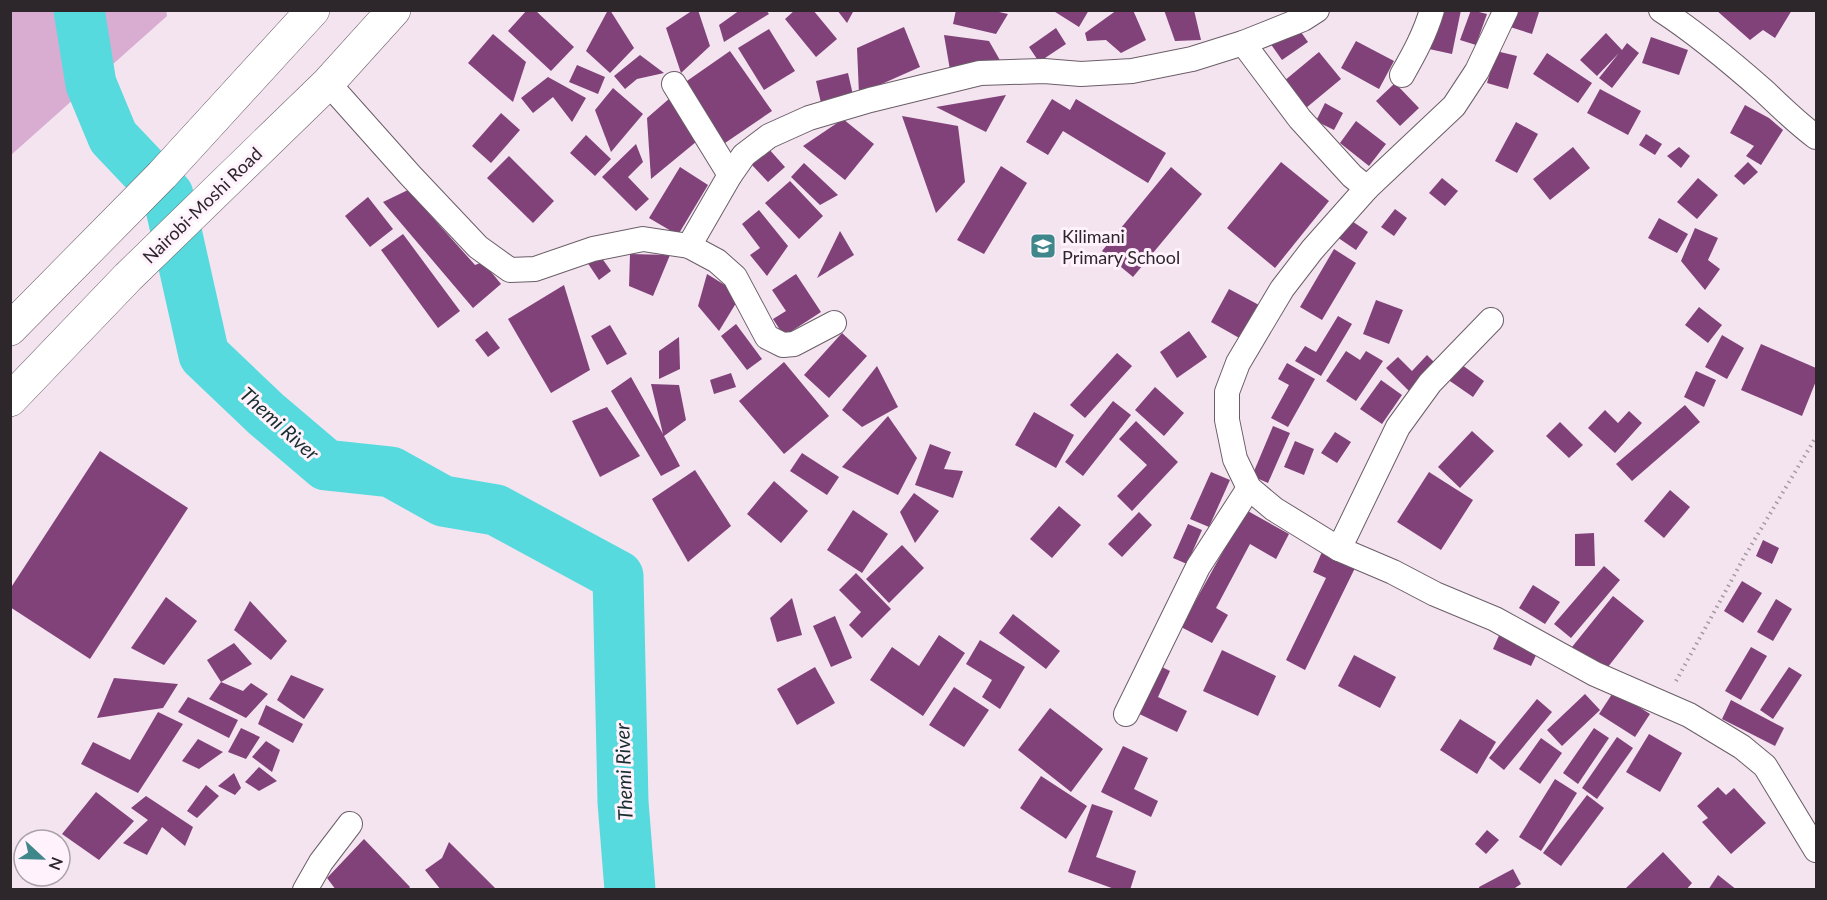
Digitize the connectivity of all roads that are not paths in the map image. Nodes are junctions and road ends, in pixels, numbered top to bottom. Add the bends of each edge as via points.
1 (314, 10) edge
2 (394, 10) edge
3 (1317, 10) edge
4 (1432, 10) edge
5 (1506, 10) edge
6 (1660, 10) edge
7 (1243, 43) junction
8 (1402, 75) dead end
9 (328, 83) junction
10 (674, 84) dead end
11 (1816, 137) edge
12 (730, 176) junction
13 (1367, 188) junction
14 (689, 246) junction
15 (1491, 320) dead end
16 (834, 323) dead end
17 (10, 329) edge
18 (10, 400) edge
19 (1249, 488) junction
20 (1339, 549) junction
21 (1126, 714) dead end
22 (350, 824) dead end
23 (1816, 850) edge
24 (304, 890) edge

1 - 17 highway via 162,175
2 - 9 highway, Nairobi-Moshi Road
3 - 7 street
4 - 8 street via 1421,41
5 - 13 street via 1477,71 1454,106
6 - 11 street via 1728,59
7 - 12 street via 1192,59 1132,71 980,73 870,100 809,118 769,136 744,155
7 - 13 street via 1300,119
9 - 14 street via 478,247 510,270 535,269 593,249 643,239
9 - 18 highway, Nairobi-Moshi Road via 128,277
10 - 12 street
12 - 14 street
13 - 19 street via 1282,289 1238,363 1227,392 1227,420 1235,459
14 - 16 street via 717,261 735,277 767,338 783,345 794,344
15 - 20 street via 1430,383 1398,427
19 - 20 street via 1274,509
19 - 21 street via 1198,567
20 - 23 street via 1495,619 1595,674 1689,715 1742,747 1765,766
22 - 24 street

